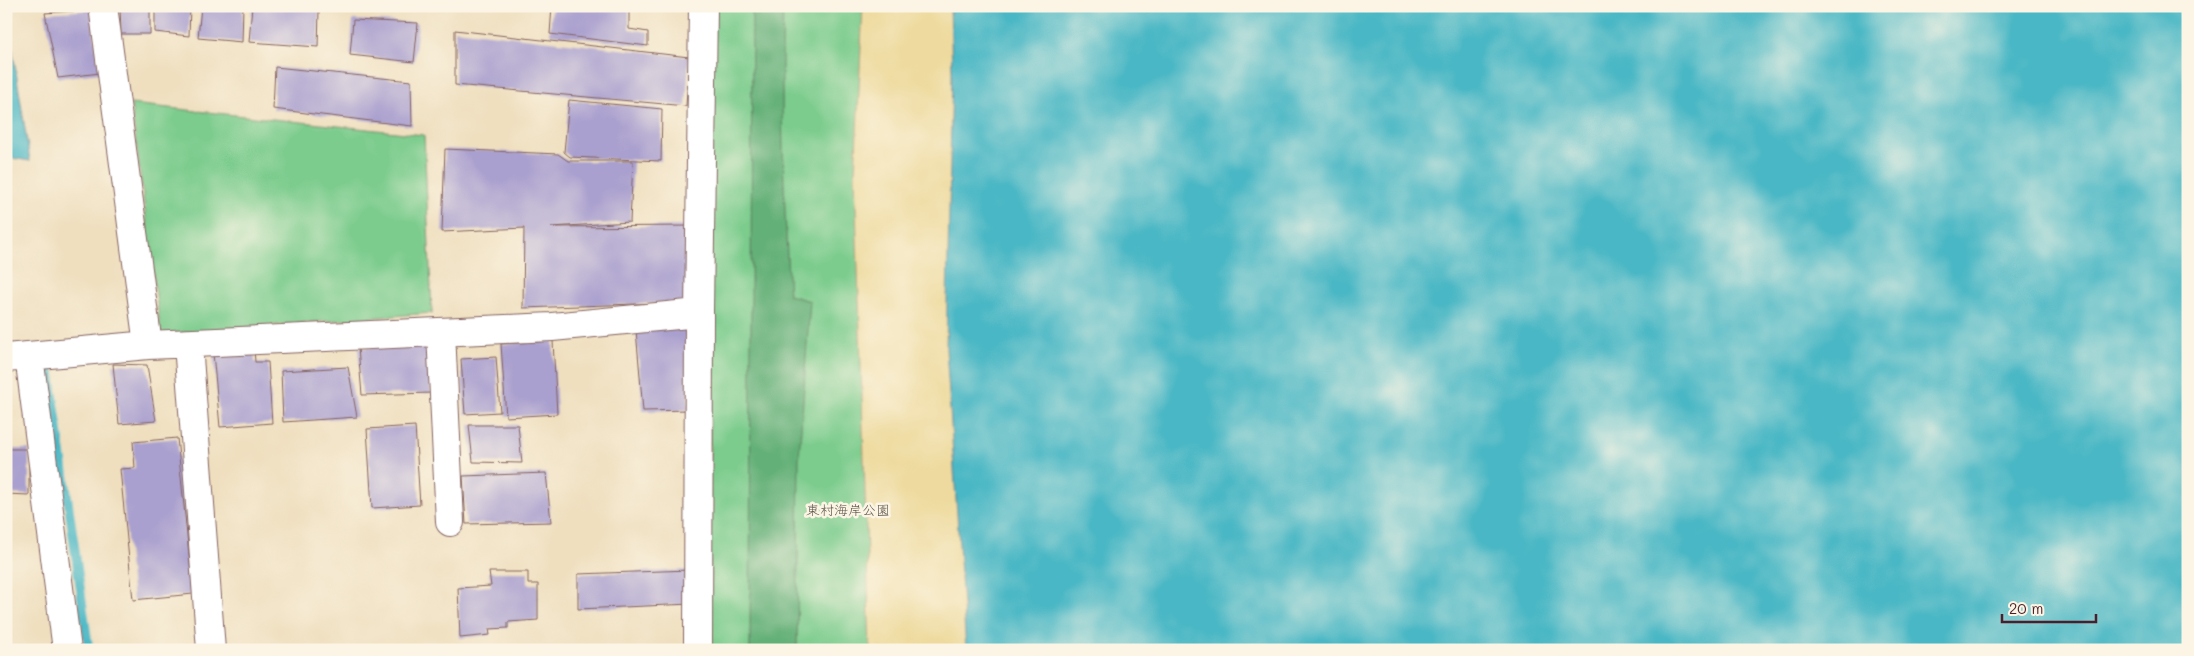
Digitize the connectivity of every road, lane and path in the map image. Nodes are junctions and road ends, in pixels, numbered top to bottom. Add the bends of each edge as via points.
1 (103, 6) edge
2 (703, 6) edge
3 (699, 313) junction
4 (441, 332) junction
5 (188, 344) junction
6 (148, 345) junction
7 (18, 357) edge
8 (450, 522) dead end
9 (67, 650) edge
10 (211, 650) edge
11 (698, 650) edge

1 - 6 street
2 - 3 street
3 - 4 street via 552,327
3 - 11 street
4 - 5 street
4 - 8 street
5 - 6 street
5 - 10 street
6 - 7 street
7 - 9 street

